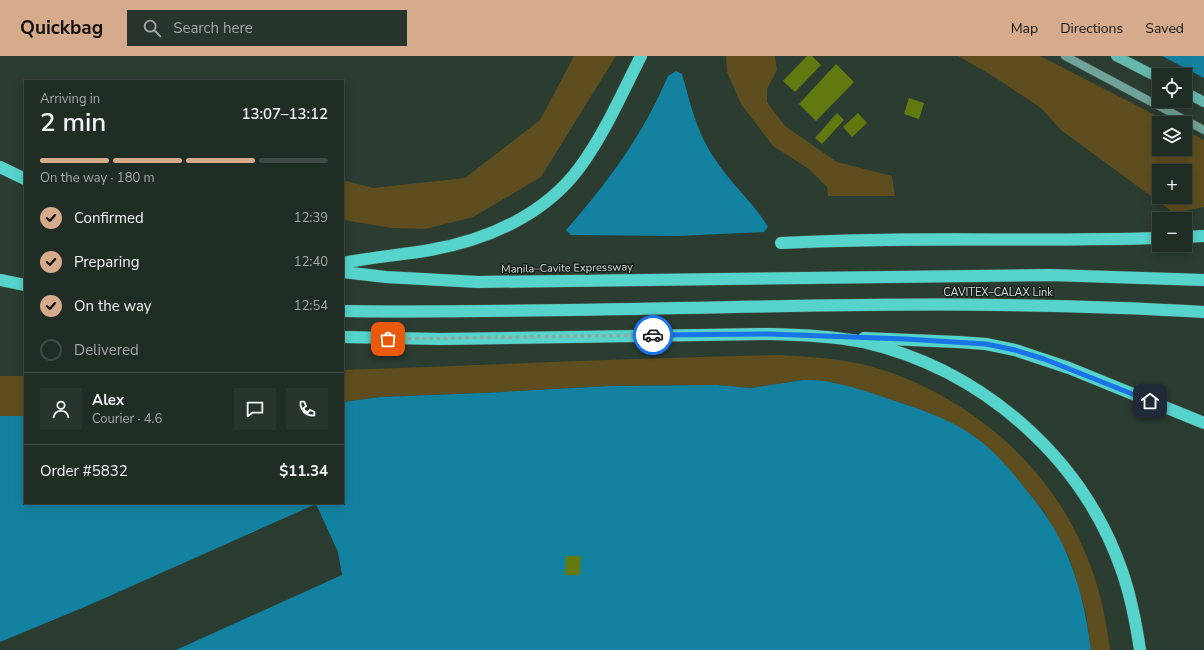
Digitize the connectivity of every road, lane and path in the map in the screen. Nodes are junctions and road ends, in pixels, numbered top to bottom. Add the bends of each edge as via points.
1 (641, 56) edge
2 (1065, 56) edge
3 (1116, 56) edge
4 (1152, 74) edge
5 (1192, 96) edge
6 (1204, 102) edge
7 (1204, 130) edge
8 (0, 167) edge
9 (24, 179) edge
10 (1204, 236) edge
11 (1192, 237) edge
12 (1152, 238) edge
13 (781, 244) dead end
14 (344, 263) edge
15 (344, 272) edge
16 (791, 278) joint
17 (0, 280) edge
18 (1204, 280) edge
19 (24, 285) edge
20 (344, 311) edge
21 (1204, 312) edge
22 (344, 337) edge
23 (831, 337) junction
24 (1204, 423) edge
25 (1140, 650) edge

1 - 14 highway via 587,156 563,187 547,202 502,229 478,238 430,250
2 - 7 main road
3 - 4 main road
5 - 6 main road
8 - 9 highway
10 - 11 highway
12 - 13 highway via 888,240
15 - 16 highway, Manila–Cavite Expressway via 478,282
16 - 18 highway, CAVITEX–CALAX Link via 1050,276
17 - 19 highway
20 - 21 highway, CAVITEX–CALAX Link via 1048,306
22 - 23 highway via 441,339 770,334
23 - 24 highway via 958,342 1015,350 1069,368
23 - 25 highway via 884,348 953,375 1015,417 1048,450 1079,488 1099,519 1114,552 1131,602

